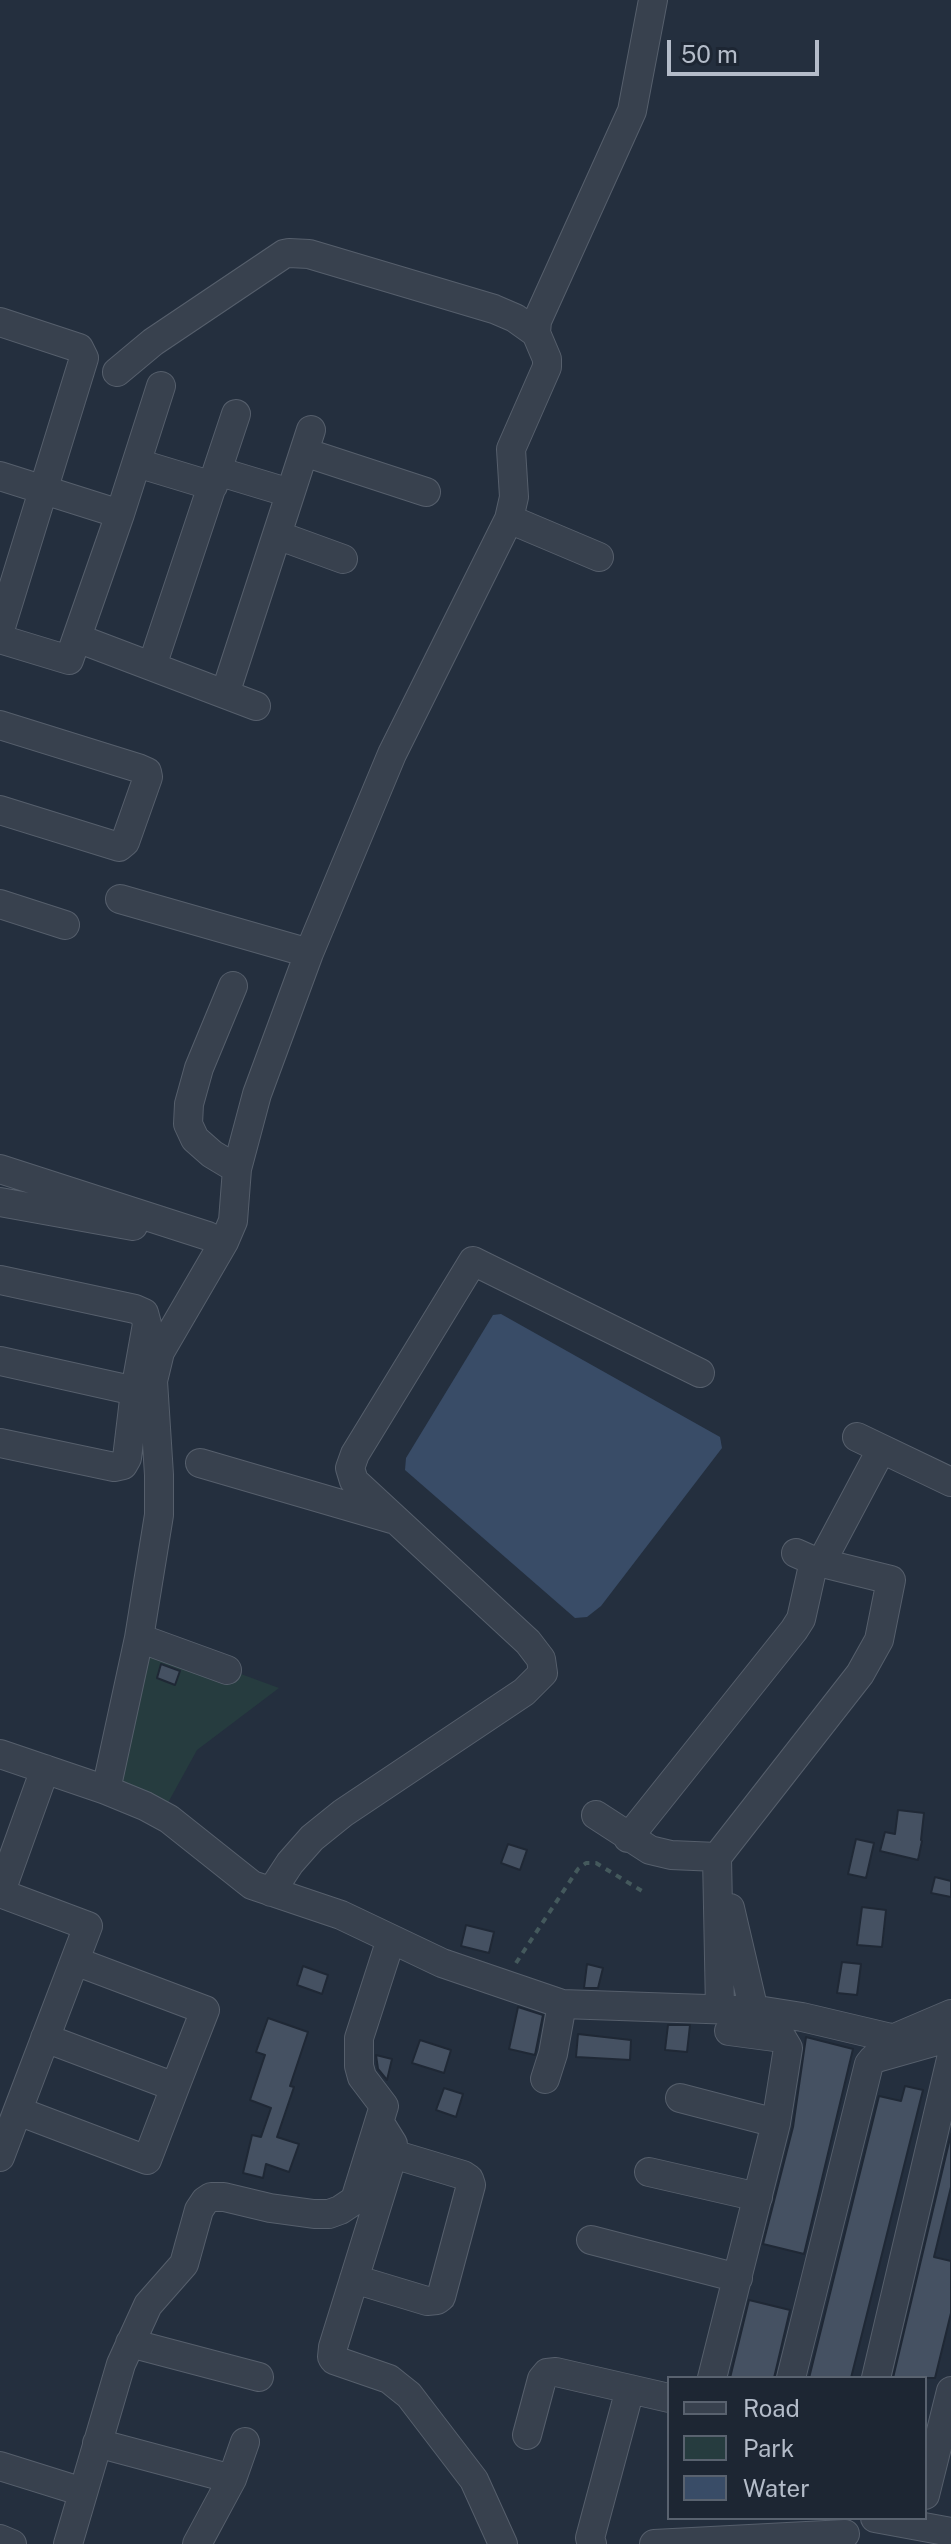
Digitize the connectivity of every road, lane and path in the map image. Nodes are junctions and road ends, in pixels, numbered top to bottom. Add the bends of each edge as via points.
1 (653, 0) edge
2 (2, 331) edge
3 (536, 333) junction
4 (117, 372) dead end
5 (161, 386) dead end
6 (236, 414) dead end
7 (137, 463) junction
8 (0, 476) edge
9 (215, 478) junction
10 (43, 489) junction
11 (426, 492) dead end
12 (290, 493) junction
13 (120, 514) junction
14 (509, 519) junction
15 (277, 535) junction
16 (599, 557) dead end
17 (343, 559) dead end
18 (0, 630) edge
19 (77, 638) junction
20 (0, 639) edge
21 (152, 666) junction
22 (225, 694) junction
23 (256, 706) dead end
24 (0, 725) edge
25 (0, 810) edge
26 (120, 899) dead end
27 (0, 904) edge
28 (65, 925) dead end
29 (309, 953) junction
30 (233, 986) dead end
31 (0, 1169) edge
32 (237, 1169) junction
33 (0, 1202) edge
34 (166, 1222) junction
35 (208, 1236) dead end
36 (0, 1280) edge
37 (0, 1361) edge
38 (700, 1373) dead end
39 (135, 1391) junction
40 (0, 1443) edge
41 (200, 1463) dead end
42 (951, 1482) edge
43 (397, 1520) junction
44 (810, 1559) junction
45 (139, 1638) junction
46 (227, 1670) dead end
47 (0, 1754) edge
48 (45, 1769) junction
49 (106, 1790) junction
50 (596, 1815) dead end
51 (628, 1838) junction
52 (717, 1857) junction
53 (642, 1891) dead end
54 (271, 1892) junction
55 (0, 1893) edge
56 (391, 1939) junction
57 (75, 1961) junction
58 (501, 1985) junction
59 (562, 2004) junction
60 (754, 2011) junction
61 (951, 2014) edge
62 (725, 2020) junction
63 (951, 2037) edge
64 (45, 2038) junction
65 (951, 2059) edge
66 (545, 2079) dead end
67 (175, 2087) junction
68 (680, 2098) dead end
69 (18, 2111) junction
70 (380, 2123) junction
71 (776, 2123) junction
72 (393, 2154) junction
73 (0, 2157) edge
74 (649, 2172) dead end
75 (758, 2197) junction
76 (591, 2240) dead end
77 (738, 2278) junction
78 (354, 2279) junction
79 (130, 2343) junction
80 (713, 2376) edge
81 (791, 2376) edge
82 (876, 2376) edge
83 (259, 2377) dead end
84 (630, 2389) junction
85 (951, 2391) edge
86 (667, 2398) edge
87 (527, 2435) dead end
88 (245, 2442) dead end
89 (97, 2443) junction
90 (0, 2466) edge
91 (232, 2479) junction
92 (927, 2487) edge
93 (83, 2492) junction
94 (896, 2520) edge
95 (918, 2522) edge
96 (845, 2532) edge
97 (951, 2532) edge
98 (668, 2535) edge
99 (0, 2539) edge
100 (12, 2544) edge
101 (68, 2544) edge
102 (197, 2544) edge
103 (503, 2544) edge
104 (592, 2544) edge

1 - 3 street via 632,111
2 - 10 street via 79,348 84,358
3 - 4 street via 494,309 309,254 289,253 153,342
3 - 14 street via 547,367 511,449 514,497
5 - 7 street
6 - 9 street
7 - 9 street
7 - 13 street
8 - 10 street
9 - 12 street
9 - 21 street
10 - 13 street
10 - 18 street
11 - 12 street via 307,441
12 - 15 street
13 - 19 street
14 - 16 street
14 - 29 street via 392,754
15 - 17 street
15 - 22 street
19 - 20 street via 68,661
19 - 21 street
21 - 22 street
22 - 23 street
24 - 25 street via 138,768 148,777 119,847
26 - 29 street
27 - 28 street
29 - 32 street via 257,1094
30 - 32 street via 199,1068 188,1124 195,1139
31 - 34 street
32 - 45 street via 233,1221 160,1352 153,1381 159,1515
33 - 34 street via 128,1226
34 - 35 street
36 - 39 street via 144,1313 147,1324
37 - 39 street
38 - 43 street via 473,1261 350,1468 354,1481
39 - 40 street via 123,1465
41 - 43 street
42 - 44 street via 869,1444
43 - 54 street via 528,1642 541,1659 543,1673 524,1692 343,1813 312,1838
44 - 51 street via 801,1619 794,1630
44 - 52 street via 891,1580 879,1640 860,1674
45 - 46 street
45 - 49 street
47 - 48 street
48 - 49 street
48 - 55 street
49 - 54 street via 169,1819 242,1878
50 - 51 street
51 - 52 street via 671,1855
52 - 60 street
52 - 62 street
53 - 58 path via 596,1863 581,1865
54 - 56 street via 341,1915
55 - 57 street via 88,1926
56 - 58 street
56 - 70 street via 359,2038 362,2077 384,2106
57 - 64 street
57 - 67 street via 205,2010
58 - 59 street
59 - 62 street
59 - 66 street
60 - 61 street via 891,2038
60 - 62 street
62 - 71 street via 787,2043
63 - 81 street via 869,2064
64 - 67 street
64 - 69 street
65 - 82 street
67 - 69 street via 147,2160
68 - 71 street
69 - 73 street
70 - 72 street
70 - 79 street via 355,2200 340,2210 293,2212 224,2197 205,2201 184,2264 148,2305
71 - 75 street
72 - 78 street
72 - 78 street via 469,2179 441,2297 427,2301
74 - 75 street
75 - 77 street
76 - 77 street
77 - 80 street
78 - 103 street via 332,2351 334,2360 389,2379 409,2395 474,2480
79 - 83 street
79 - 89 street
84 - 86 street
84 - 87 street via 547,2373
84 - 104 street
85 - 92 street
88 - 91 street
89 - 91 street
89 - 93 street
90 - 93 street
91 - 102 street
93 - 101 street
94 - 95 street
95 - 97 street
96 - 98 street
99 - 100 street

